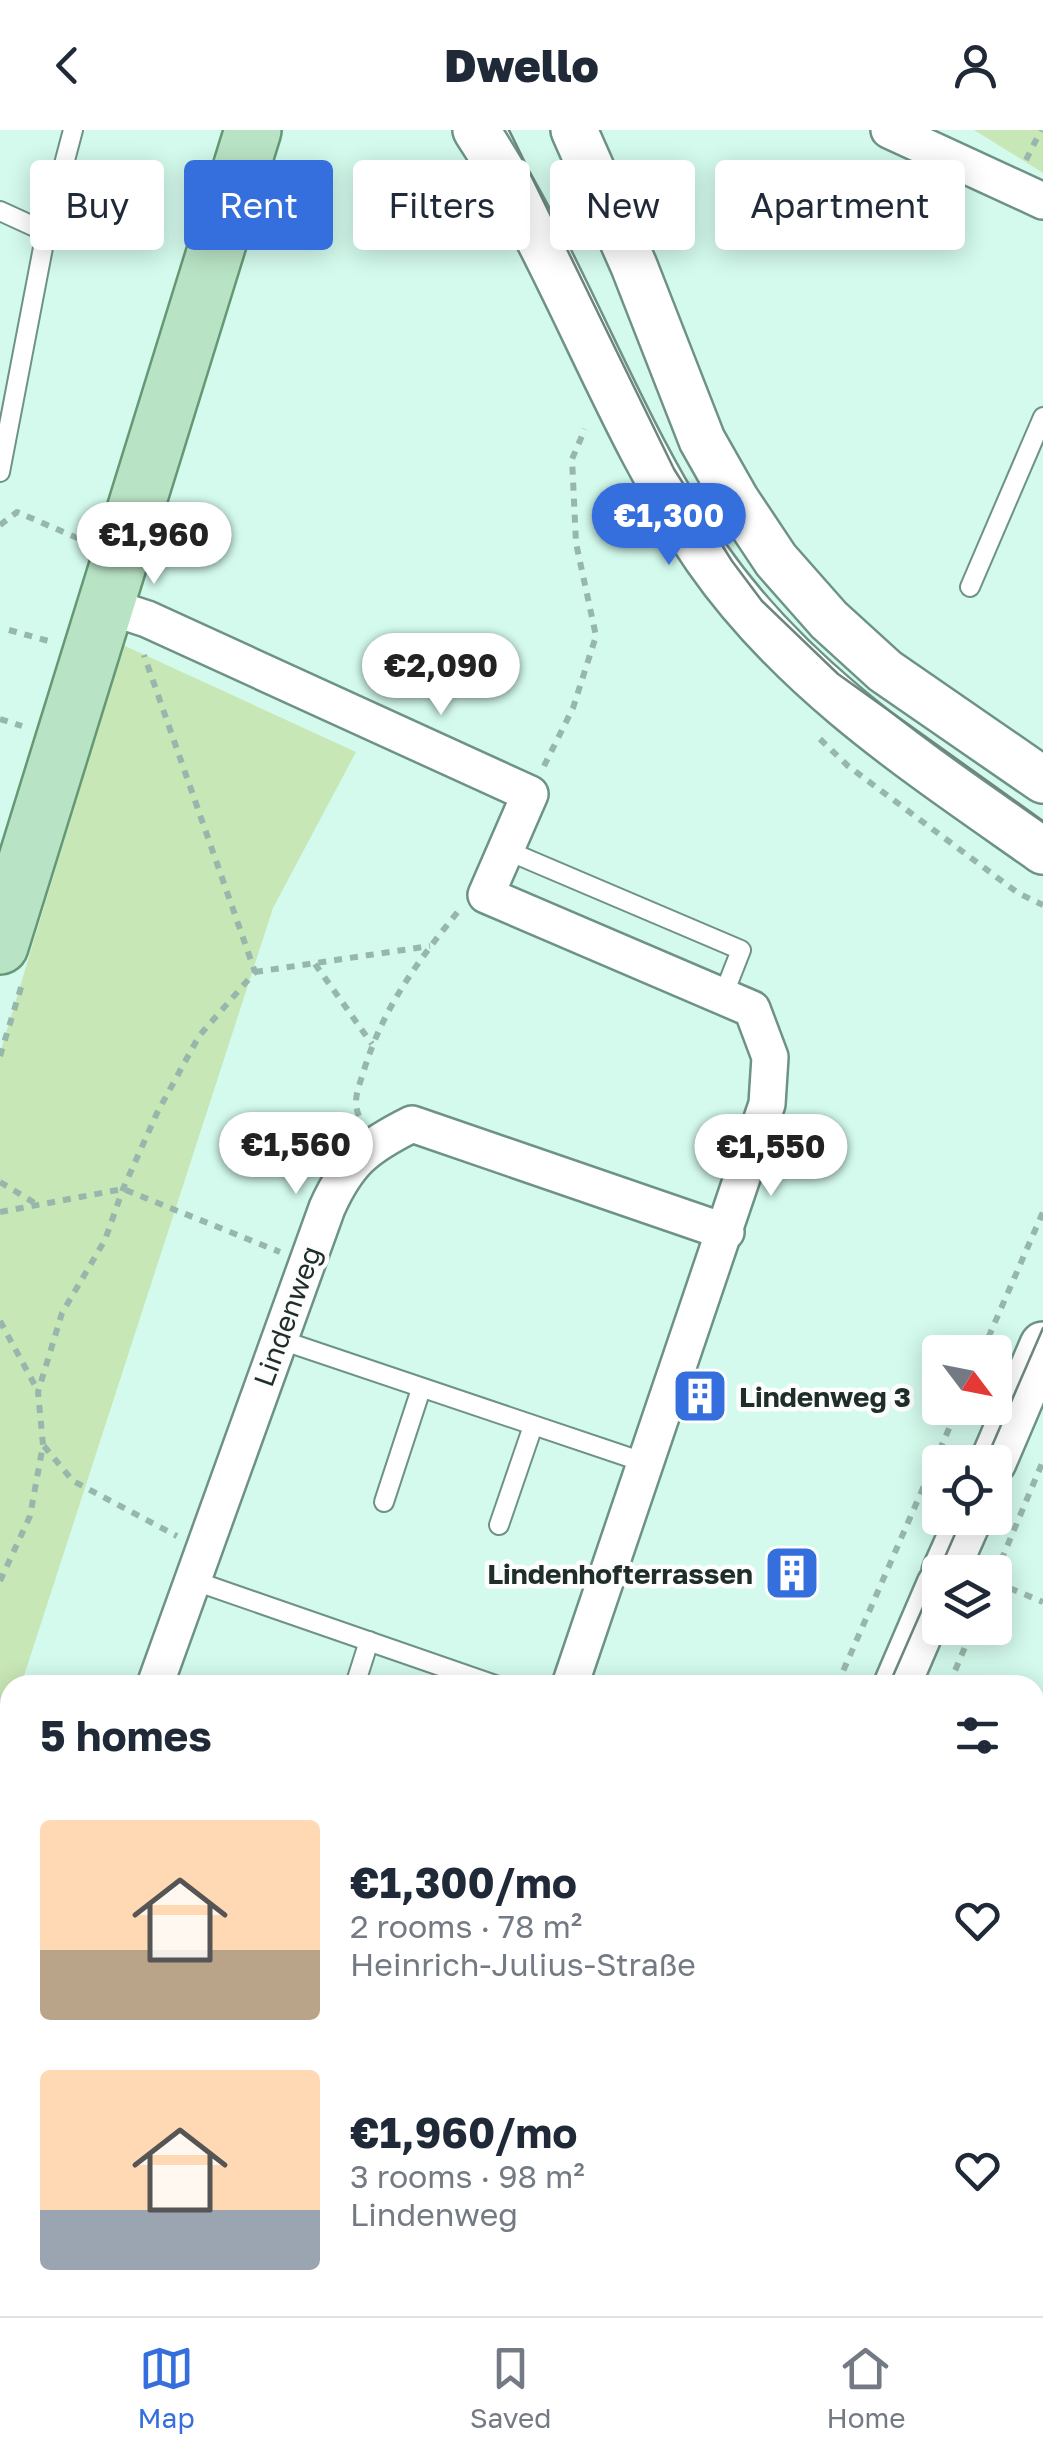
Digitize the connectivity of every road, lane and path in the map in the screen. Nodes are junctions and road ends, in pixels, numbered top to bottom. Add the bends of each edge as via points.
1 (73, 130) edge
2 (253, 130) edge
3 (476, 130) edge
4 (574, 130) edge
5 (895, 131) edge
6 (65, 160) edge
7 (1043, 201) edge
8 (0, 211) edge
9 (30, 225) edge
10 (43, 250) edge
11 (1043, 418) edge
12 (584, 429) dead end
13 (0, 472) edge
14 (0, 524) edge
15 (84, 540) dead end
16 (970, 588) dead end
17 (120, 610) junction
18 (10, 630) dead end
19 (53, 643) dead end
20 (0, 720) edge
21 (28, 727) dead end
22 (1043, 780) edge
23 (530, 794) junction
24 (506, 850) junction
25 (1043, 851) edge
26 (486, 895) junction
27 (0, 946) edge
28 (430, 946) junction
29 (315, 964) junction
30 (255, 972) junction
31 (723, 996) junction
32 (372, 1044) junction
33 (371, 1144) junction
34 (0, 1182) edge
35 (123, 1190) junction
36 (39, 1206) junction
37 (0, 1212) edge
38 (1043, 1212) edge
39 (726, 1232) junction
40 (306, 1262) junction
41 (0, 1321) edge
42 (989, 1335) edge
43 (278, 1339) junction
44 (1043, 1345) edge
45 (421, 1389) junction
46 (38, 1392) junction
47 (951, 1425) edge
48 (533, 1426) junction
49 (43, 1445) junction
50 (999, 1445) edge
51 (1043, 1461) edge
52 (646, 1463) junction
53 (384, 1502) dead end
54 (499, 1526) dead end
55 (1003, 1555) edge
56 (197, 1565) junction
57 (0, 1581) edge
58 (1012, 1589) edge
59 (1043, 1602) edge
60 (922, 1626) edge
61 (369, 1642) junction
62 (966, 1645) edge
63 (158, 1675) edge
64 (357, 1675) edge
65 (446, 1675) edge
66 (573, 1675) edge
67 (841, 1675) edge
68 (901, 1675) edge
69 (953, 1675) edge

1 - 6 lane
2 - 17 main road
3 - 25 street via 524,206 655,473 741,602 845,706
4 - 22 street via 702,440 776,560 885,671
5 - 7 street
8 - 9 lane
10 - 13 lane
11 - 16 lane
12 - 23 path via 572,459 576,543 596,636 574,708
14 - 15 path via 17,512
17 - 23 street
17 - 27 main road
17 - 30 path via 138,636
18 - 19 path
20 - 21 path
23 - 24 street
24 - 26 street
24 - 31 lane via 742,950
26 - 28 path via 464,904
26 - 31 street
28 - 29 path
28 - 32 path via 392,999
29 - 30 path
29 - 32 path
30 - 35 path via 199,1036
31 - 39 street via 752,1009 770,1058 768,1104
32 - 33 path via 354,1104
33 - 39 street, Lindenweg via 412,1124
33 - 40 street, Lindenweg via 342,1174
34 - 36 path
35 - 36 path
35 - 40 path
35 - 46 path via 106,1240 62,1313
36 - 37 path
38 - 42 path
39 - 52 street
40 - 43 street, Lindenweg
41 - 46 path
43 - 45 lane
43 - 56 street, Lindenweg
44 - 50 street
45 - 48 lane
45 - 53 lane
46 - 49 path
47 - 67 path
48 - 52 lane
48 - 54 lane
49 - 56 path via 73,1481
49 - 57 path via 30,1516
51 - 55 path
52 - 66 street
56 - 61 lane
56 - 63 street, Lindenweg
58 - 59 path
60 - 68 street
61 - 64 lane
61 - 65 lane
62 - 69 path

